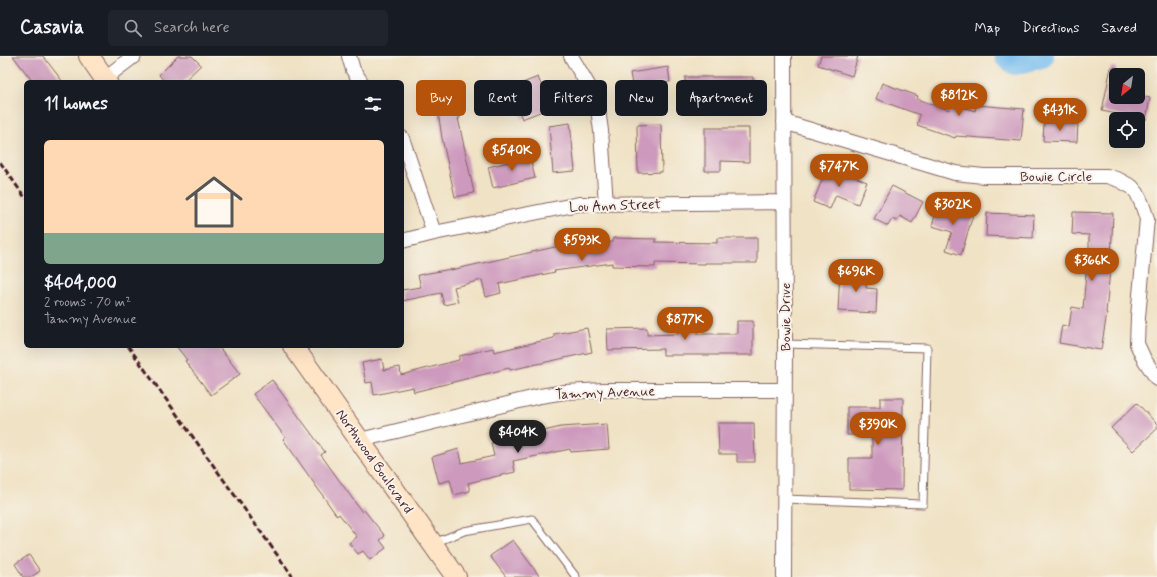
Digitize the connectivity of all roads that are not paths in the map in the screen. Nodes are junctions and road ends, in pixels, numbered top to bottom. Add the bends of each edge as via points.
1 (89, 56) edge
2 (134, 56) edge
3 (349, 56) edge
4 (571, 56) edge
5 (784, 56) edge
6 (106, 80) edge
7 (360, 80) edge
8 (784, 122) junction
9 (404, 144) edge
10 (784, 202) junction
11 (606, 204) junction
12 (434, 233) junction
13 (404, 240) edge
14 (785, 344) junction
15 (295, 348) edge
16 (1157, 379) edge
17 (784, 390) junction
18 (360, 440) junction
19 (784, 500) junction
20 (432, 543) junction
21 (456, 577) edge
22 (576, 577) edge
23 (784, 577) edge

1 - 6 street
2 - 6 street
3 - 7 street via 353,70
4 - 11 street via 592,92 598,109
5 - 8 street, Bowie Drive
8 - 10 street, Bowie Drive
8 - 16 street, Bowie Circle via 955,173 982,176 1107,176 1132,187 1140,198 1147,219 1137,344
9 - 12 street
10 - 11 street, Lou Ann Street
10 - 14 street, Bowie Drive
11 - 12 street, Lou Ann Street via 579,204
12 - 13 street, Lou Ann Street
14 - 17 street, Bowie Drive
14 - 19 lane via 927,348 923,504
15 - 18 street, Northwood Boulevard
17 - 18 street, Tammy Avenue via 565,392
17 - 19 street, Bowie Drive
18 - 20 street, Northwood Boulevard
19 - 23 street, Bowie Drive
20 - 21 street, Northwood Boulevard
20 - 22 lane via 464,531 532,519

